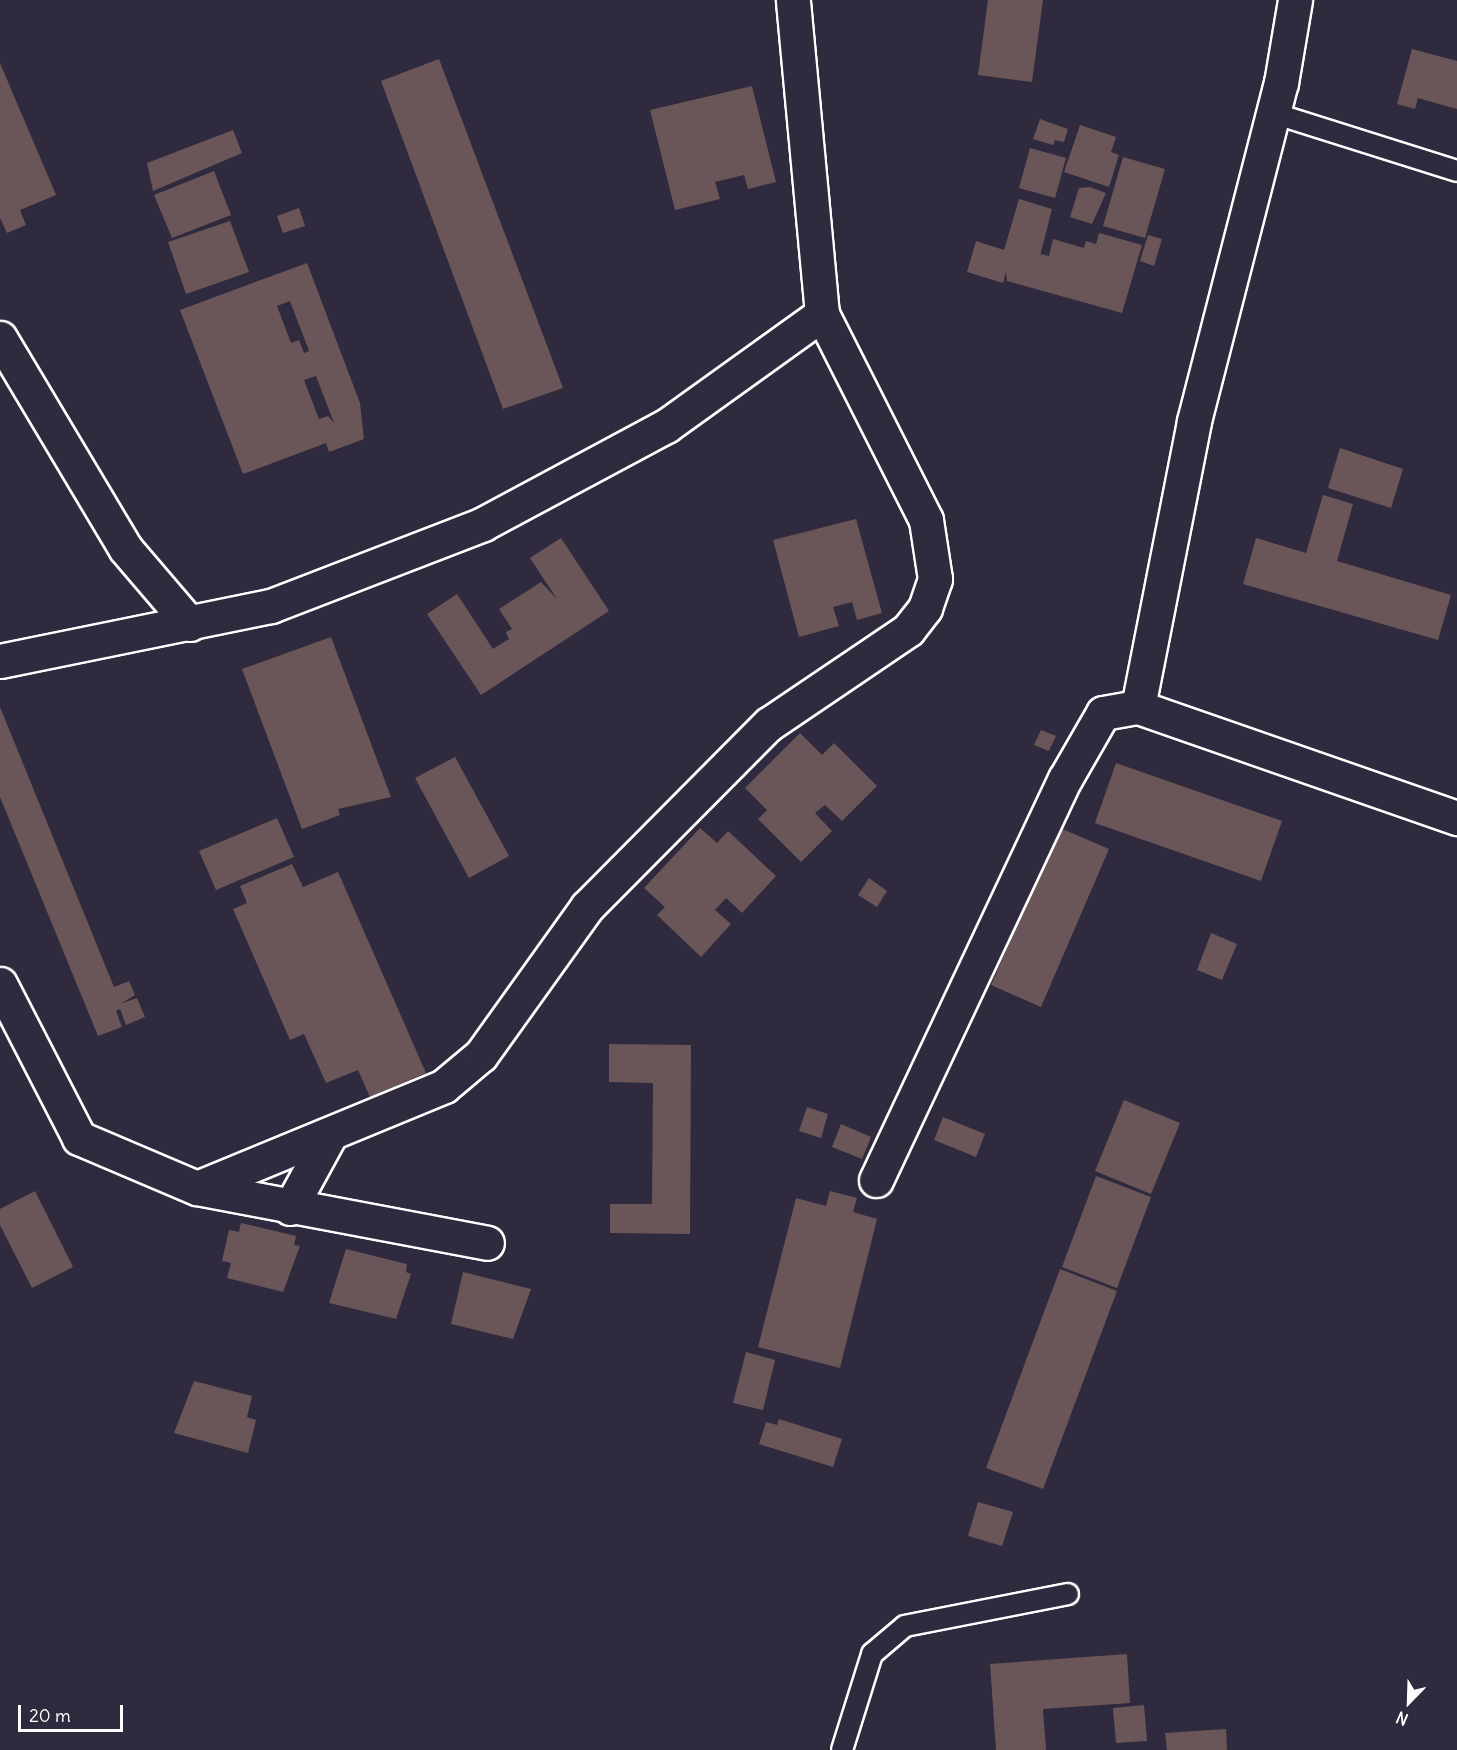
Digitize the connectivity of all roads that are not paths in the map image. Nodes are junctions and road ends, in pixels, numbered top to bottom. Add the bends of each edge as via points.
1 (793, 0) edge
2 (1295, 0) edge
3 (1273, 113) junction
4 (1457, 171) edge
5 (822, 314) junction
6 (0, 338) edge
7 (190, 624) junction
8 (0, 661) edge
9 (1138, 707) junction
10 (1457, 818) edge
11 (0, 984) edge
12 (330, 1135) junction
13 (876, 1180) dead end
14 (197, 1188) junction
15 (290, 1208) junction
16 (487, 1243) dead end
17 (1068, 1594) dead end
18 (842, 1750) edge

1 - 5 street
2 - 3 street
3 - 4 lane
3 - 9 street via 1194,421
5 - 7 street via 666,426 483,524 271,606
5 - 12 street via 926,520 935,579 925,608 908,630 769,724 686,807 587,908 481,1055 444,1086
6 - 7 street via 125,548
7 - 8 street
9 - 10 street
9 - 13 street via 1103,713 1065,779
11 - 14 street via 78,1138
12 - 14 street
12 - 15 street
14 - 15 street
15 - 16 street
17 - 18 lane via 905,1626 872,1654

